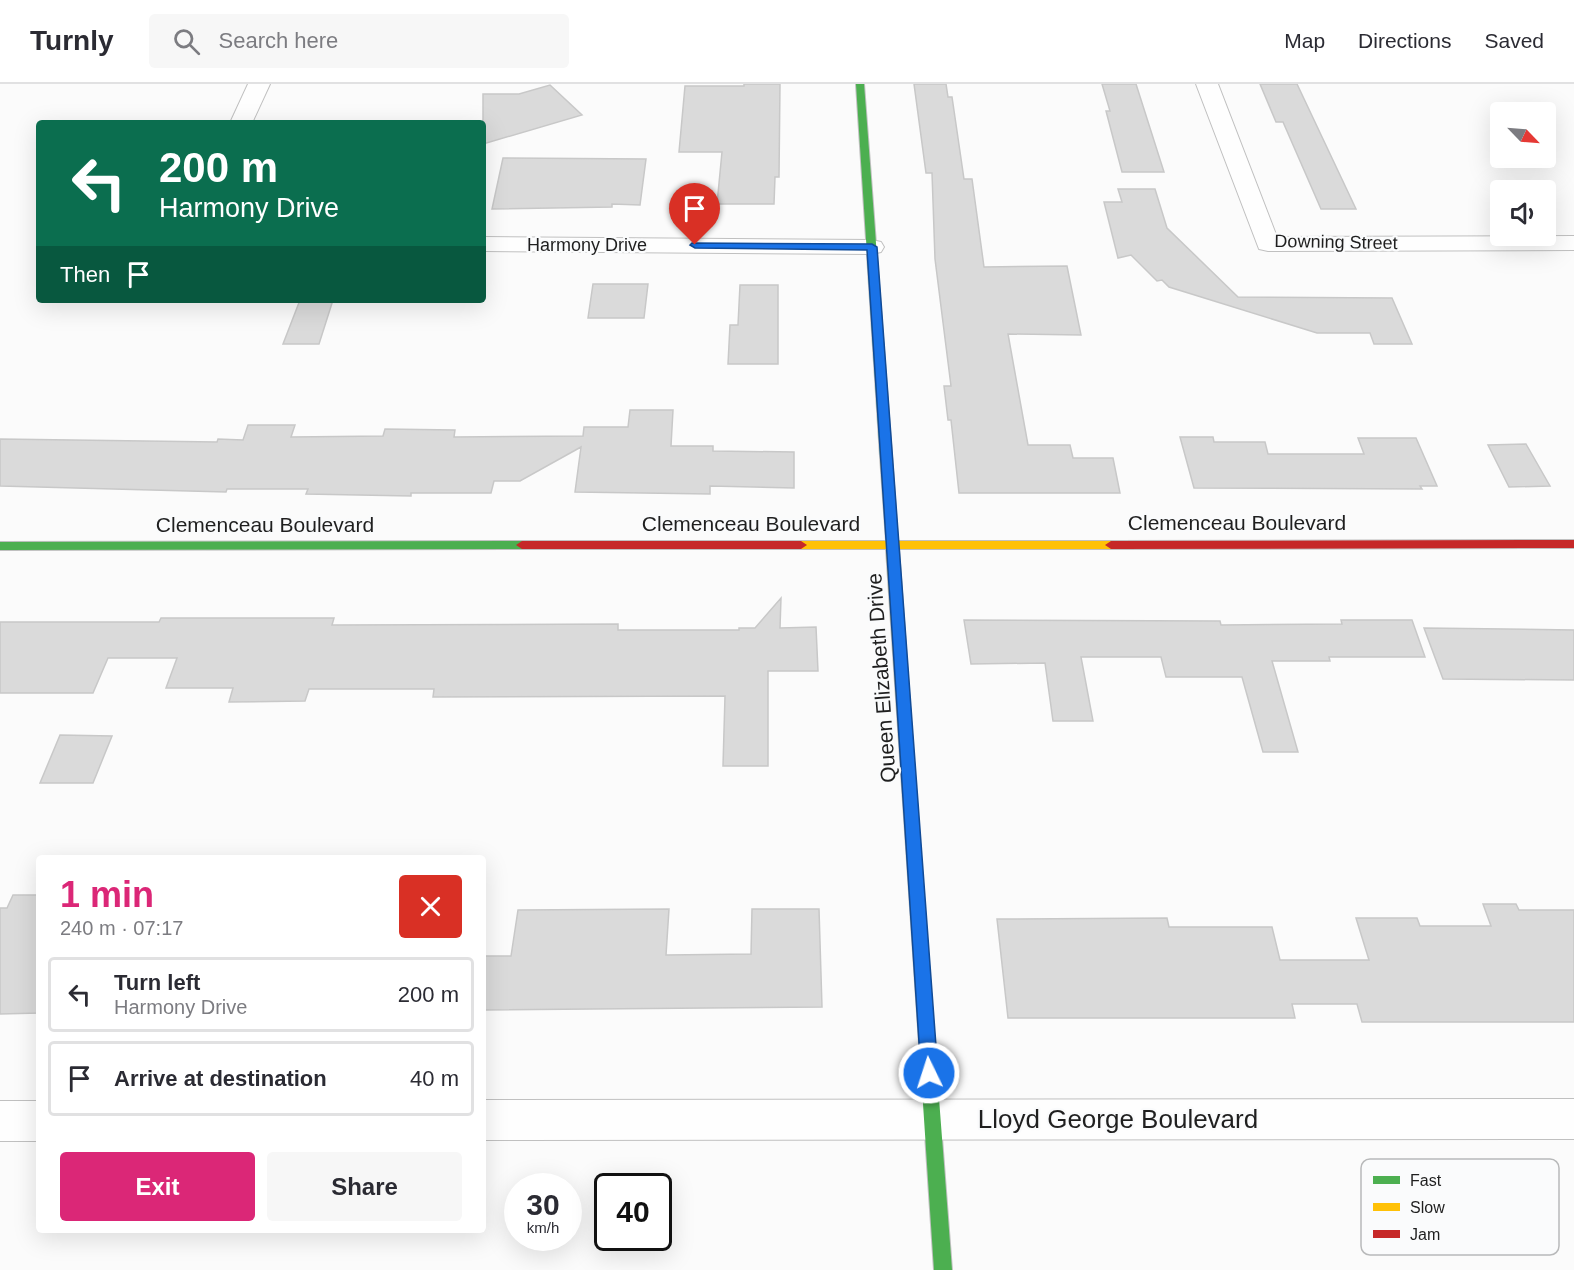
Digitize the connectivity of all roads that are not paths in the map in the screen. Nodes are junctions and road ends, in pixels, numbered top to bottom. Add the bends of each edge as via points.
1 (259, 84) edge
2 (860, 84) edge
3 (1207, 84) edge
4 (242, 120) edge
5 (1574, 243) edge
6 (486, 244) edge
7 (872, 247) junction
8 (892, 543) junction
9 (1574, 543) edge
10 (0, 546) edge
11 (932, 1119) junction
12 (1574, 1119) edge
13 (486, 1120) edge
14 (36, 1121) edge
15 (0, 1122) edge
16 (942, 1270) edge

1 - 4 street
2 - 7 street, Queen Elizabeth Drive
3 - 5 street, Downing Street via 1268,244
6 - 7 street, Harmony Drive
7 - 8 street, Queen Elizabeth Drive
8 - 9 street, Clemenceau Boulevard
8 - 10 street, Clemenceau Boulevard
8 - 11 street, Queen Elizabeth Drive
11 - 12 street, Lloyd George Boulevard
11 - 13 street, Lloyd George Boulevard
11 - 16 street, Queen Elizabeth Drive
14 - 15 street

